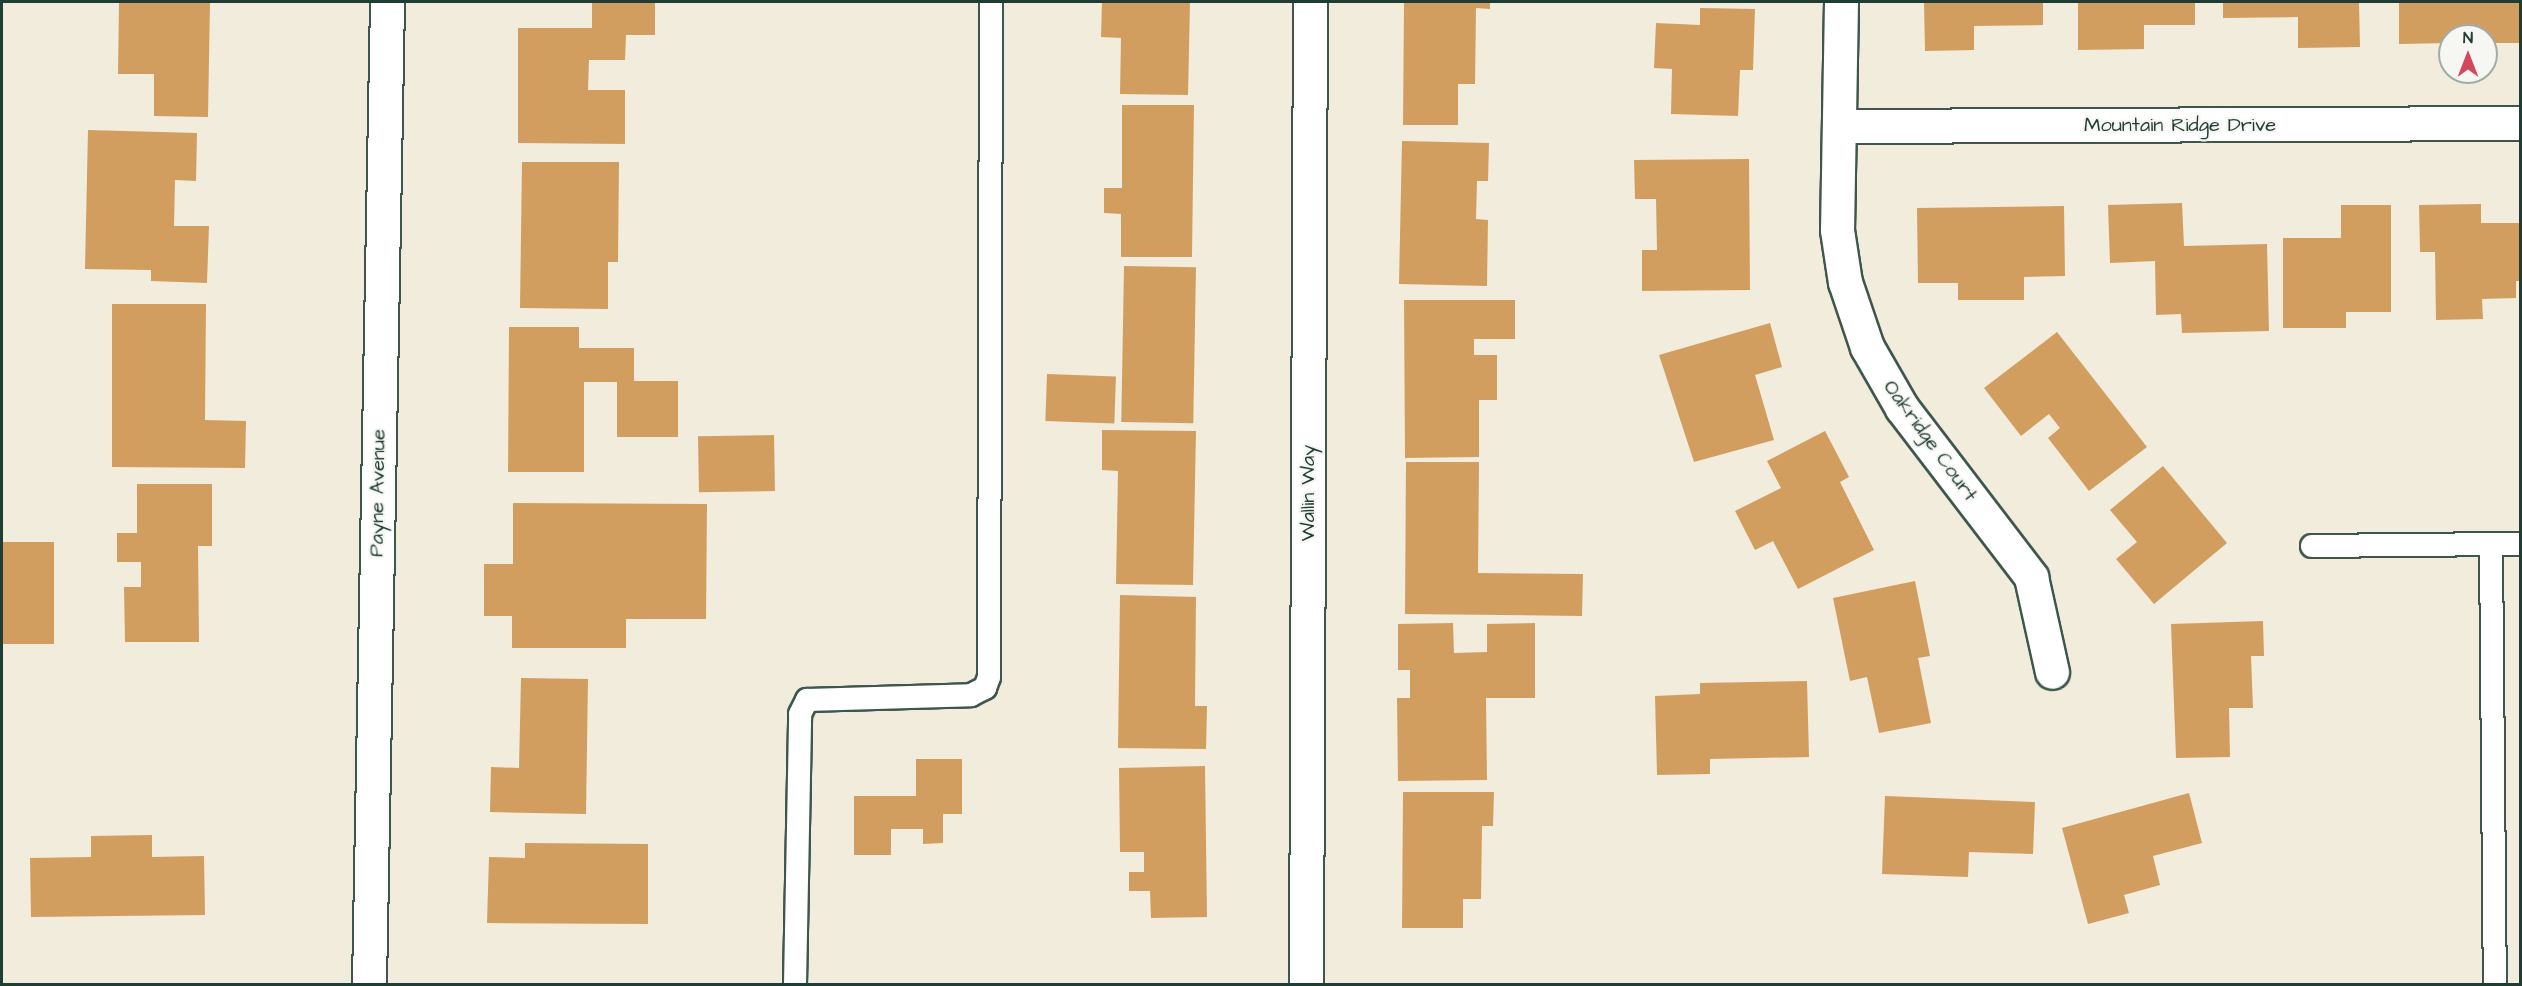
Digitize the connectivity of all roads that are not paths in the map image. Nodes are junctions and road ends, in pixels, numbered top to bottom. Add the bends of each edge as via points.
1 (387, 2) edge
2 (991, 2) edge
3 (1310, 2) edge
4 (1841, 2) edge
5 (2520, 123) edge
6 (1839, 126) junction
7 (2491, 544) junction
8 (2520, 544) edge
9 (2312, 546) dead end
10 (2052, 672) dead end
11 (369, 984) edge
12 (795, 984) edge
13 (1306, 984) edge
14 (2495, 984) edge

1 - 11 street, Payne Avenue
2 - 12 lane via 989,677 985,688 971,695 807,700 800,714
3 - 13 street, Wallin Way
4 - 6 street, Oakridge Court
5 - 6 street, Mountain Ridge Drive
6 - 10 street, Oakridge Court via 1838,230 1845,282 1867,347 1902,408 2031,577
7 - 8 lane
7 - 9 lane
7 - 14 lane

